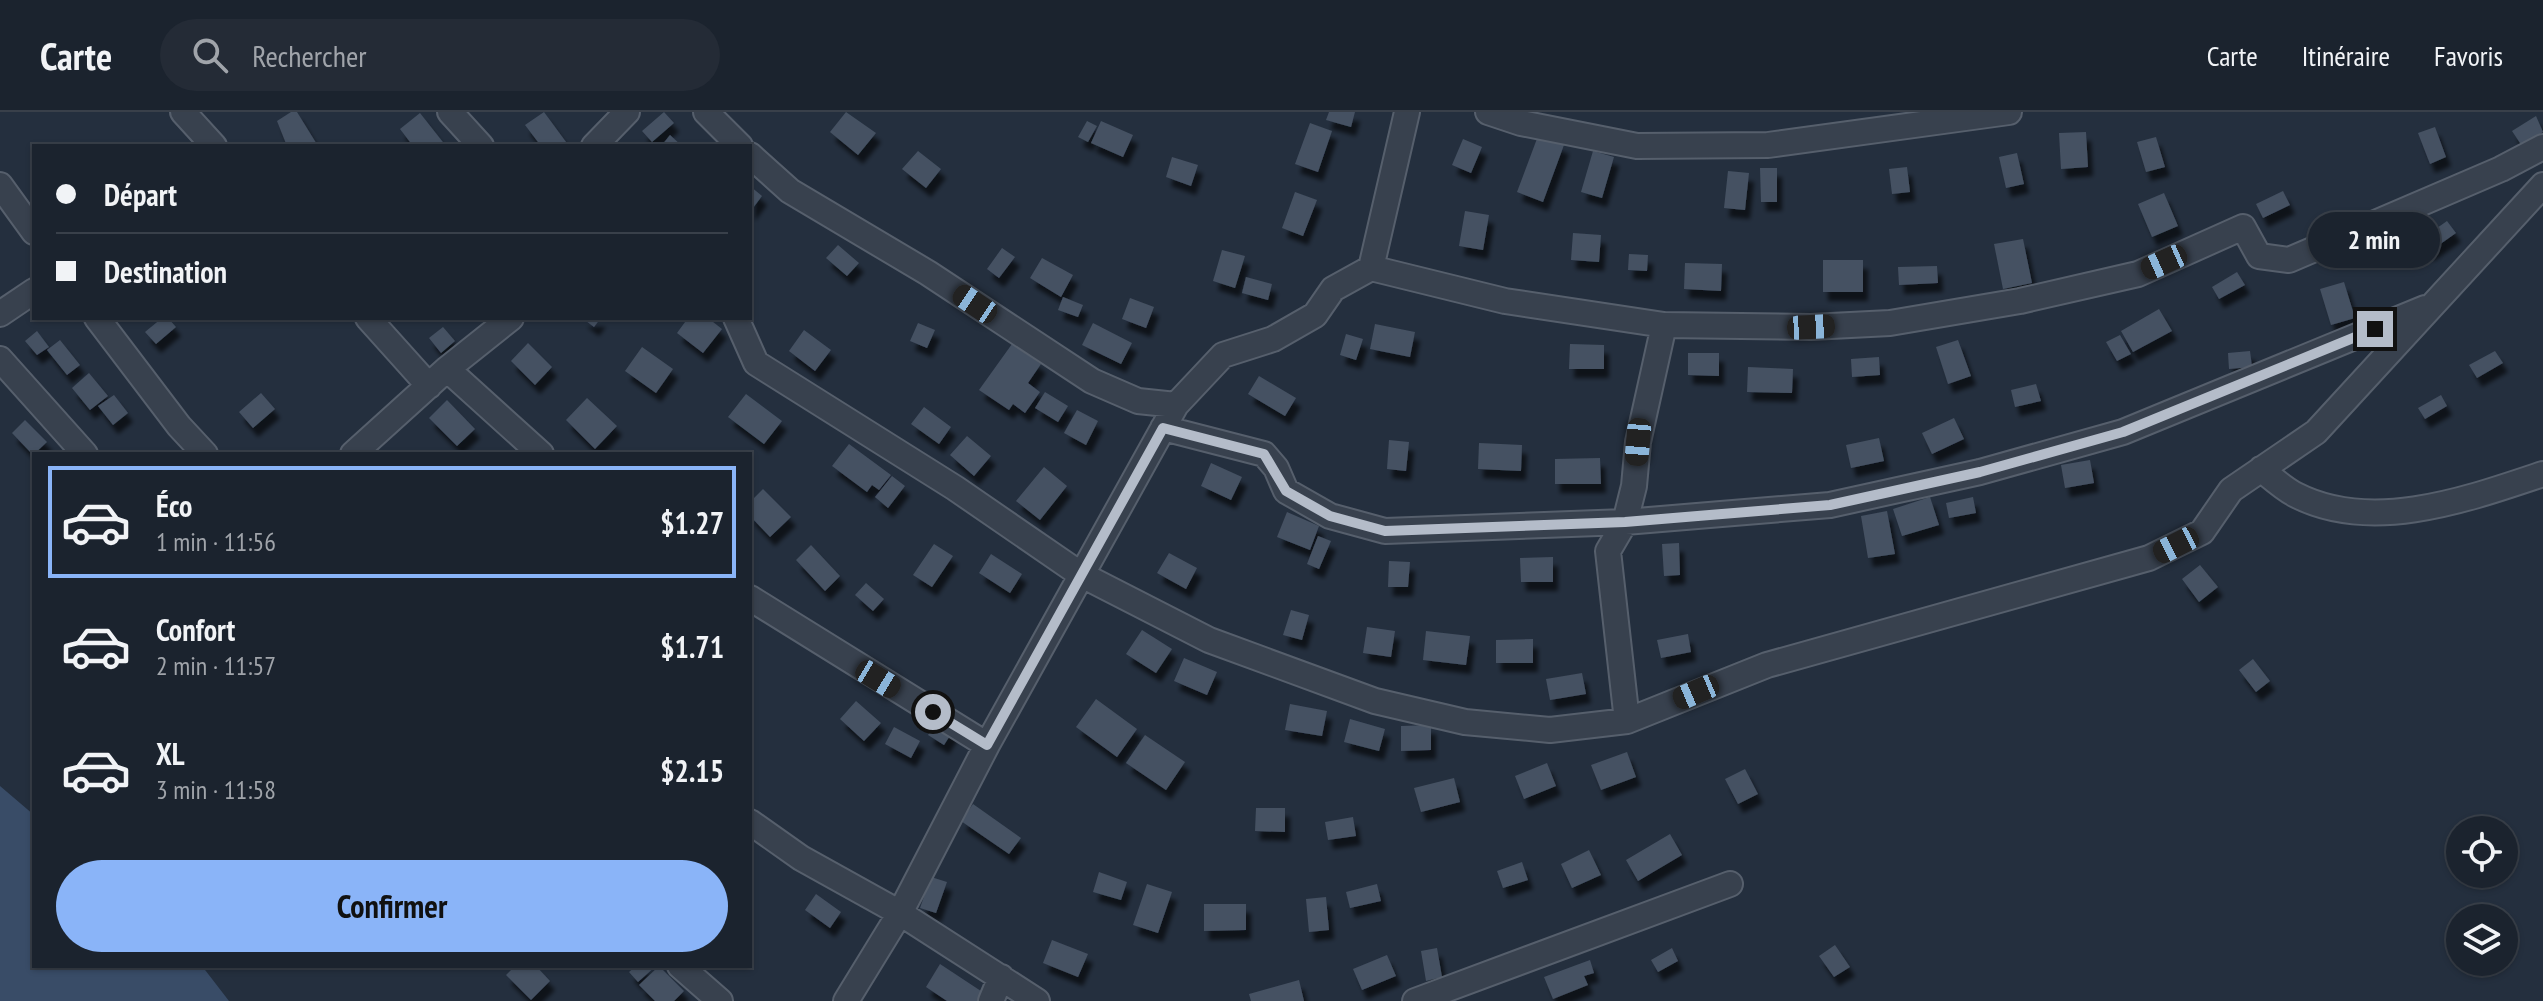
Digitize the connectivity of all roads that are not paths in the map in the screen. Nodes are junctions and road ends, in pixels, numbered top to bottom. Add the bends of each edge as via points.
1 (183, 112) edge
2 (450, 112) edge
3 (627, 112) edge
4 (706, 112) edge
5 (1407, 112) edge
6 (1488, 112) edge
7 (2009, 112) edge
8 (212, 144) edge
9 (479, 144) edge
10 (596, 144) edge
11 (738, 144) edge
12 (2543, 147) edge
13 (752, 157) edge
14 (0, 185) edge
15 (2543, 185) edge
16 (32, 229) edge
17 (1371, 268) junction
18 (32, 292) edge
19 (2431, 306) junction
20 (0, 314) edge
21 (99, 320) edge
22 (370, 320) edge
23 (508, 320) edge
24 (737, 320) edge
25 (1664, 325) junction
26 (0, 359) edge
27 (447, 369) junction
28 (429, 386) junction
29 (1176, 405) junction
30 (1163, 428) junction
31 (83, 452) edge
32 (203, 452) edge
33 (355, 452) edge
34 (539, 452) edge
35 (2261, 469) junction
36 (2543, 474) edge
37 (1625, 522) junction
38 (1080, 574) junction
39 (752, 599) edge
40 (1627, 721) junction
41 (987, 745) junction
42 (752, 823) edge
43 (1730, 884) dead end
44 (900, 913) junction
45 (682, 968) edge
46 (1001, 977) junction
47 (720, 1001) edge
48 (846, 1001) edge
49 (991, 1001) edge
50 (1037, 1001) edge
51 (1415, 1001) edge

1 - 8 street
2 - 9 street
3 - 10 street
4 - 11 street
5 - 17 street
6 - 7 street via 1637,146 1768,145
12 - 25 street via 2289,260 2259,256 2243,227 2138,274 2020,301 1890,323
13 - 29 street via 790,191 928,273 1092,381 1138,401
14 - 16 street
15 - 19 street
17 - 25 street via 1505,301
17 - 29 street via 1333,289 1315,315 1273,339 1223,355
18 - 20 street
19 - 35 street via 2316,432
19 - 37 street via 2123,432 1980,472 1830,505
21 - 32 street
22 - 28 street
23 - 27 street
24 - 38 street via 756,363
25 - 37 street
26 - 31 street
27 - 28 street
27 - 34 street
28 - 33 street
29 - 30 street
30 - 37 street via 1264,454 1286,491 1330,516 1385,531
30 - 38 street
35 - 36 street via 2295,495 2336,510 2401,513
35 - 40 street via 2231,490 2202,532 2149,558 1767,665
37 - 40 street via 1608,551
38 - 40 street via 1209,640 1375,701 1465,722 1550,730
38 - 41 street
39 - 41 street
41 - 44 street
42 - 44 street via 801,858
43 - 51 street
44 - 46 street
44 - 48 street
45 - 47 street
46 - 49 street
46 - 50 street

